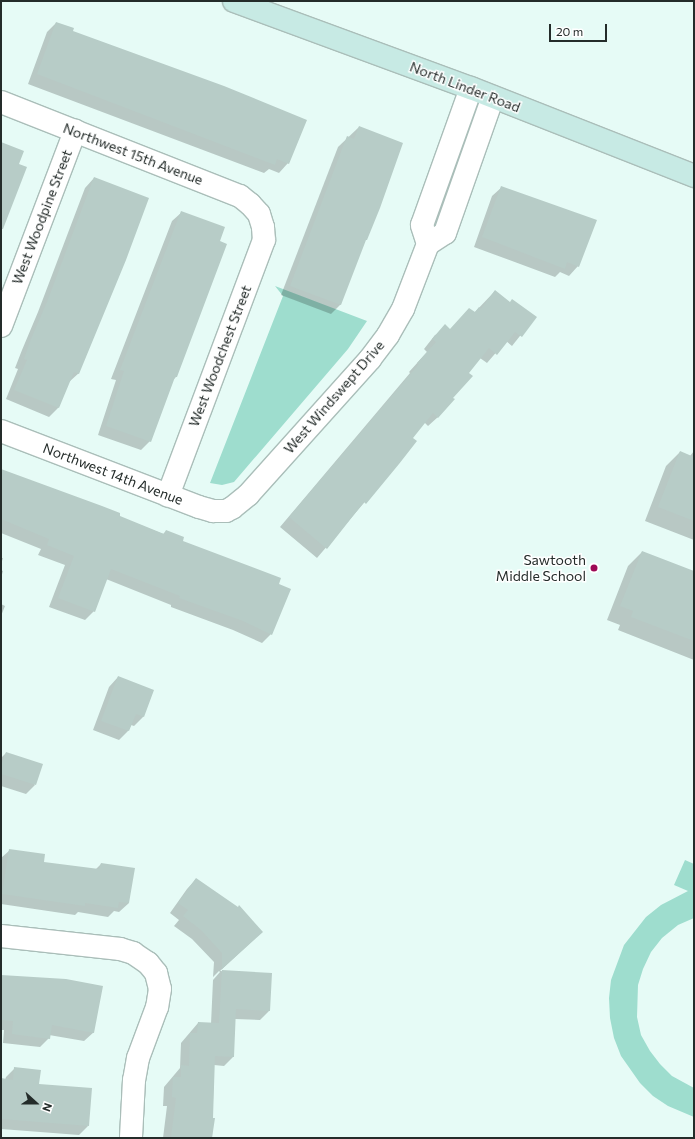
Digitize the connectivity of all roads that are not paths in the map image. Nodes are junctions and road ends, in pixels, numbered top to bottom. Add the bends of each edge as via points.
1 (234, 1) edge
2 (471, 88) junction
3 (493, 97) junction
4 (1, 102) edge
5 (75, 131) junction
6 (694, 176) edge
7 (259, 214) joint
8 (428, 244) junction
9 (1, 326) edge
10 (1, 431) edge
11 (168, 496) junction
12 (226, 511) joint
13 (1, 936) edge
14 (131, 1138) edge

1 - 2 main road, North Linder Road
2 - 3 main road, North Linder Road
2 - 8 street via 422,225
3 - 6 main road, North Linder Road
3 - 8 street via 445,232
4 - 5 street, Northwest 15th Avenue
5 - 7 street, Northwest 15th Avenue via 240,196
5 - 9 street, West Woodpine Street
7 - 11 street, West Woodchest Street via 264,240
8 - 12 street, West Windswept Drive via 403,309 370,359 248,495
10 - 11 street, Northwest 14th Avenue
11 - 12 street, Northwest 14th Avenue via 206,509
13 - 14 street via 120,949 148,962 156,973 160,989 157,1007 138,1058 134,1080

